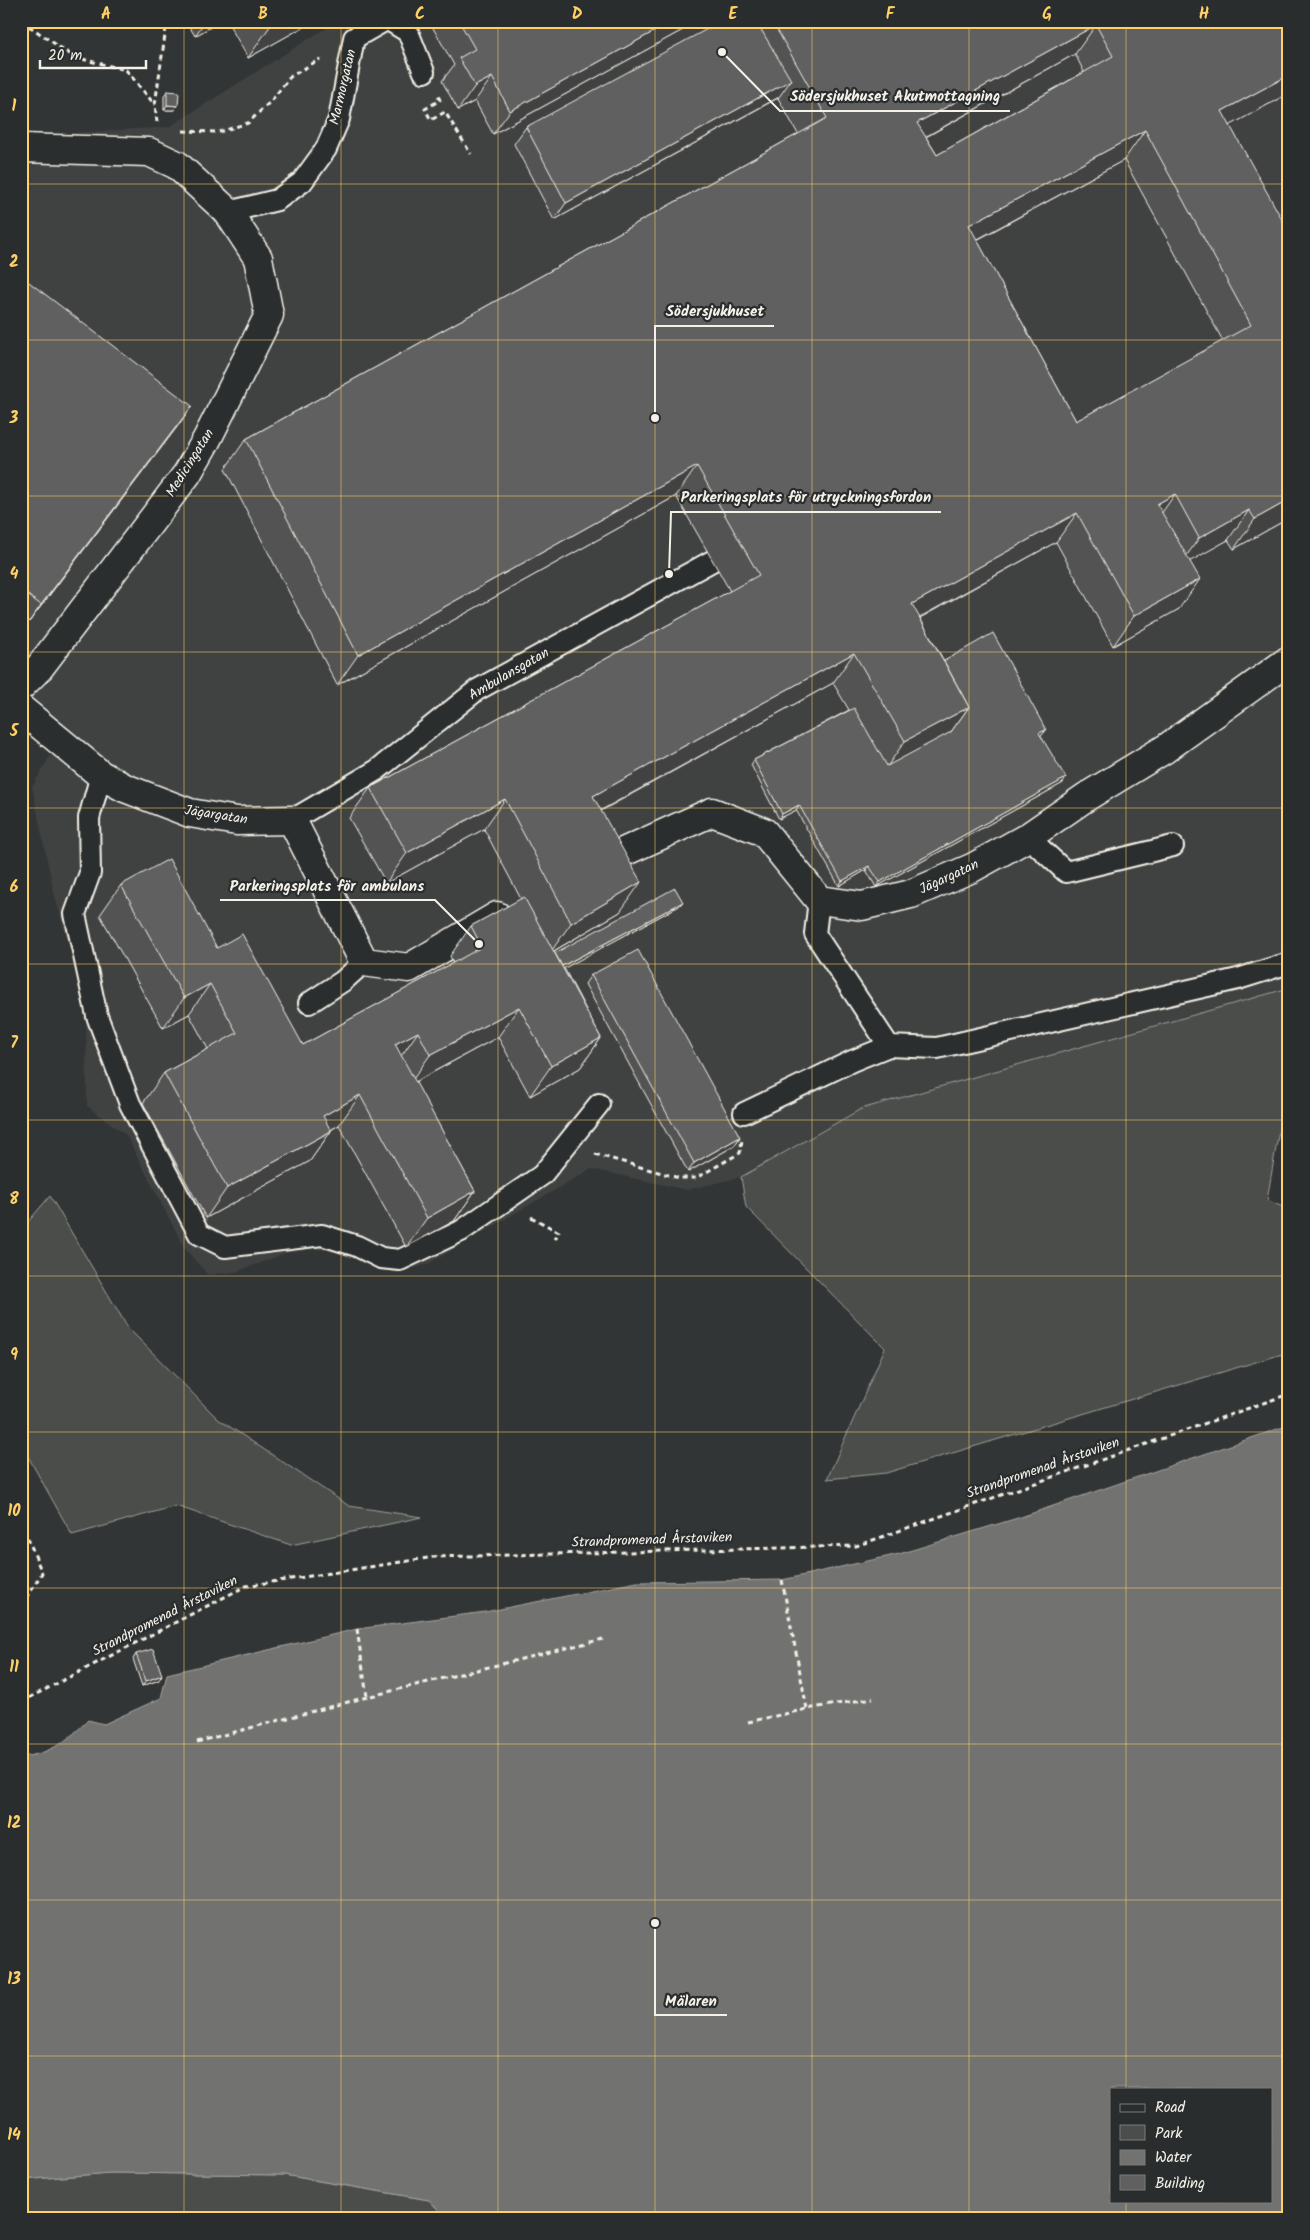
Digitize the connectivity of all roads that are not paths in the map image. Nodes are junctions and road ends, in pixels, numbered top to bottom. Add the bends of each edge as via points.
1 (384, 21) edge
2 (390, 21) edge
3 (424, 72) road end
4 (21, 148) edge
5 (228, 212) junction
6 (712, 560) dead end
7 (1289, 660) edge
8 (21, 686) edge
9 (21, 709) edge
10 (101, 775) junction
11 (292, 820) junction
12 (1028, 837) junction
13 (1173, 846) dead end
14 (599, 863) edge
15 (818, 900) junction
16 (518, 904) edge
17 (364, 962) junction
18 (1289, 963) edge
19 (309, 1003) dead end
20 (889, 1046) junction
21 (599, 1104) dead end
22 (744, 1113) road end

1 - 5 lane, Marmorgatan via 354,38 339,119 326,149 302,182 278,200
2 - 3 lane via 408,32
4 - 5 street via 154,141
5 - 8 street, Medicingatan via 258,258 269,315 187,474 39,668
6 - 11 lane, Ambulansgatan via 477,690 377,770
7 - 12 street, Jägargatan via 1165,749
9 - 10 street, Jägargatan
10 - 11 street, Jägargatan via 125,788 190,813 237,821
10 - 21 lane via 90,818 90,873 75,914 97,1016 130,1104 199,1234 224,1247 322,1235 381,1258 400,1260 461,1232 542,1175
11 - 17 street
12 - 13 lane via 1066,872
12 - 15 street, Jägargatan via 972,868 911,894 862,906
14 - 15 street via 712,812 764,832
15 - 20 lane via 815,934
16 - 17 street via 409,968
17 - 19 lane via 343,981
18 - 20 lane via 1238,979 937,1048
20 - 22 lane

